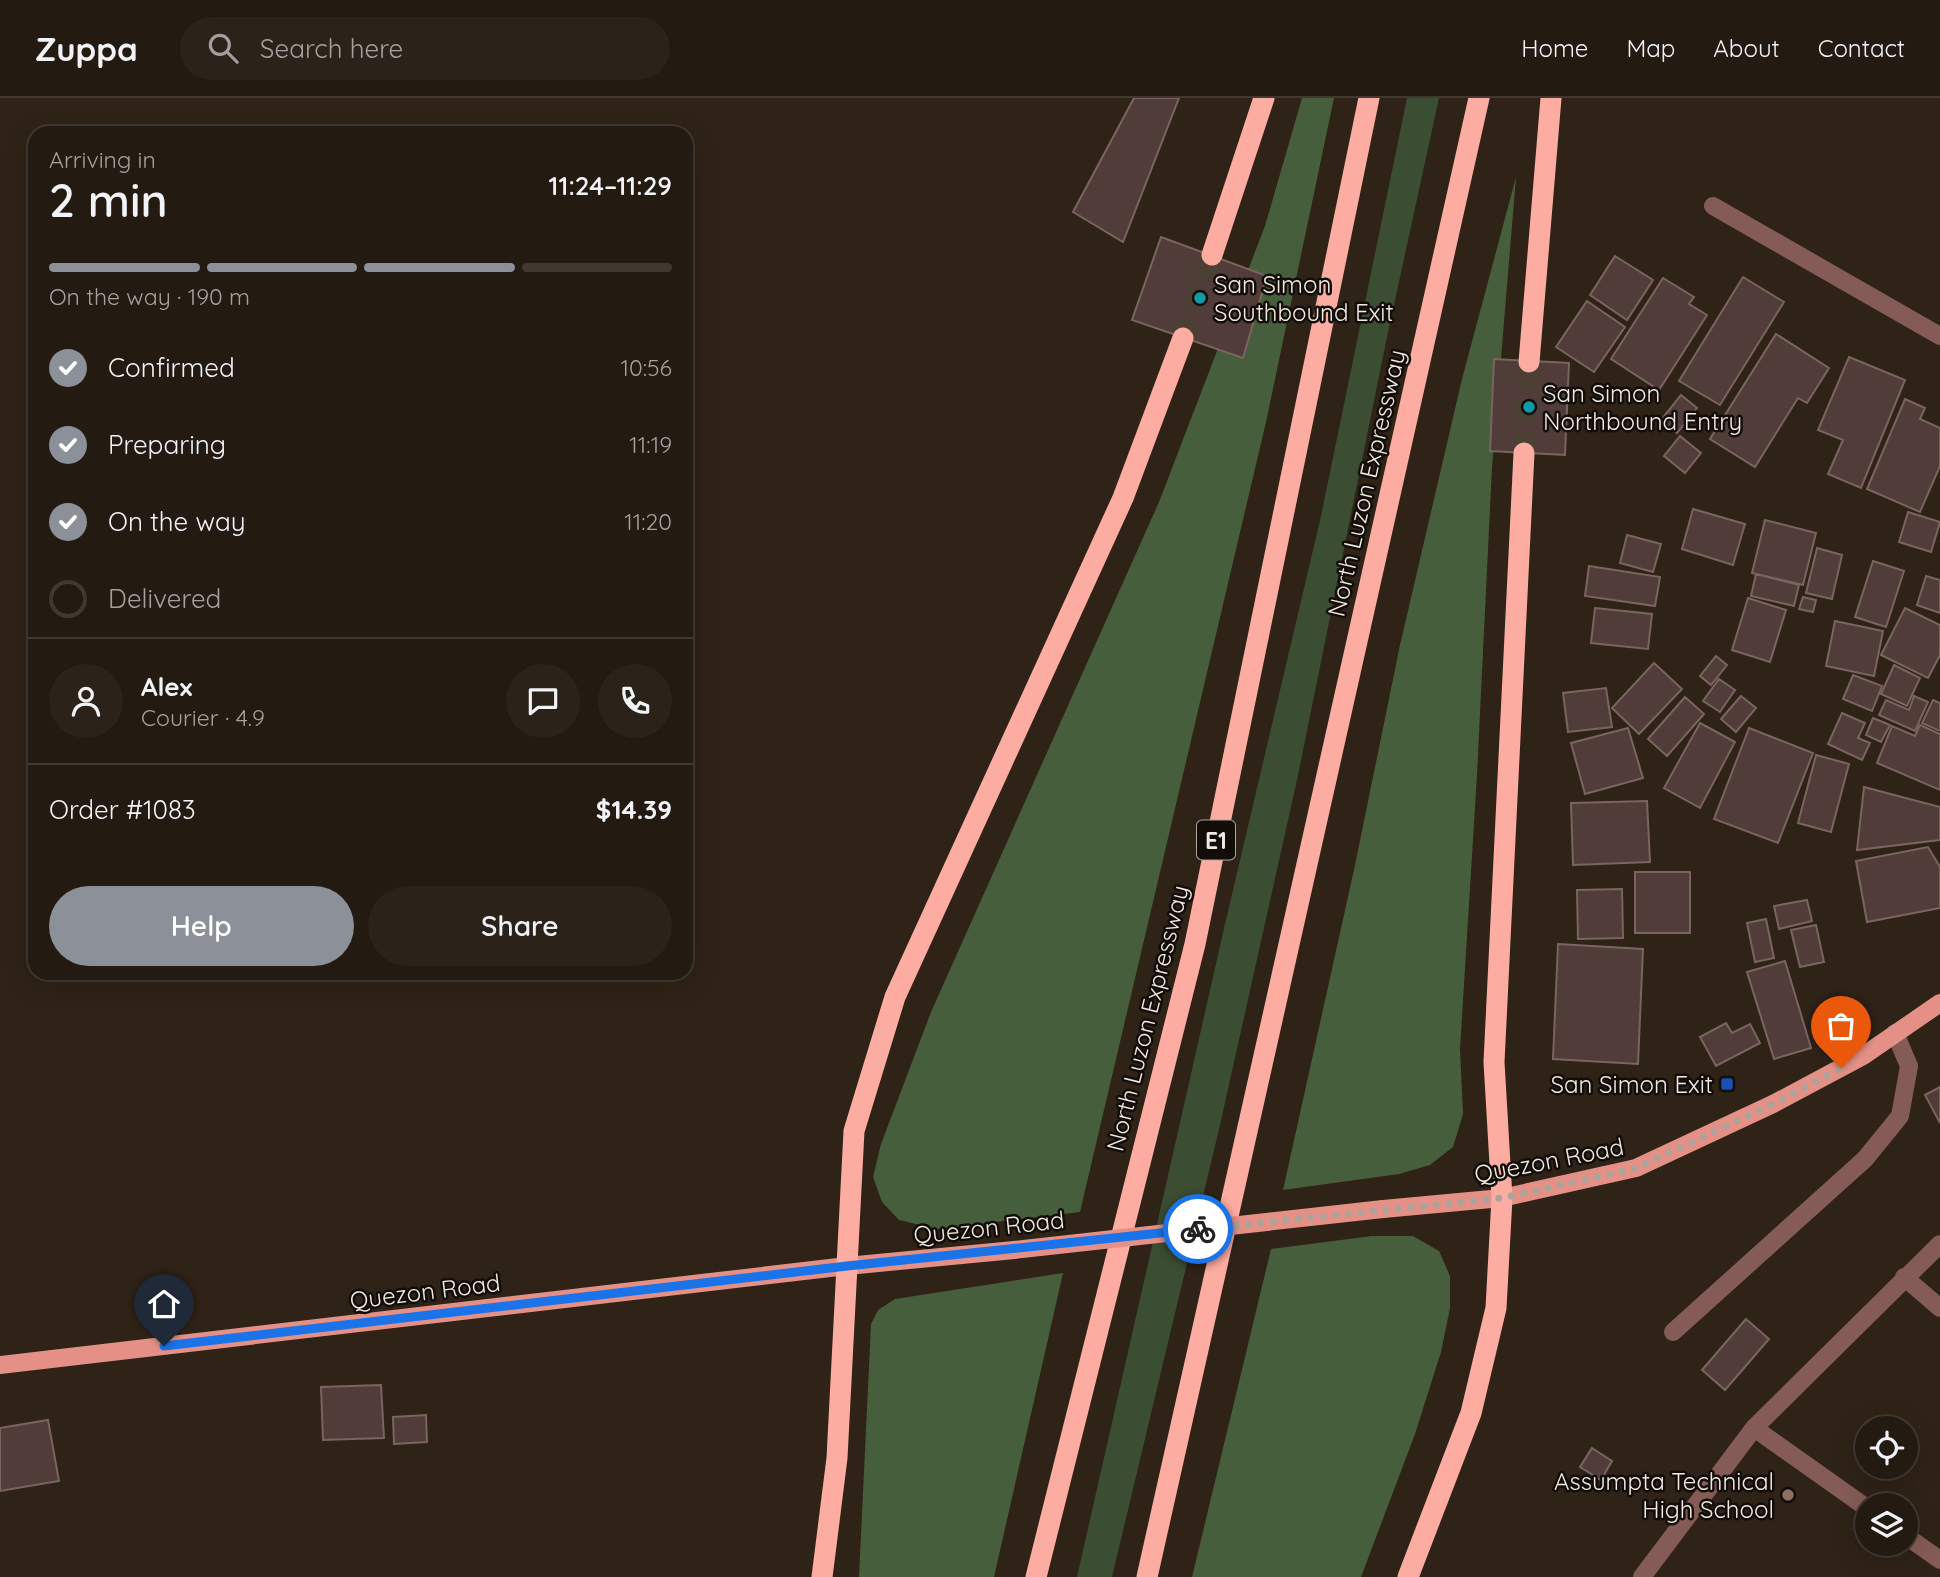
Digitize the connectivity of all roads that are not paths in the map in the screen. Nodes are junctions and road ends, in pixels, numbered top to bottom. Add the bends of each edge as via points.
1 (1264, 98) edge
2 (1369, 98) edge
3 (1479, 98) edge
4 (1551, 98) edge
5 (1713, 206) dead end
6 (1212, 255) tunnel mouth
7 (1940, 336) edge
8 (1182, 338) tunnel mouth
9 (1529, 362) tunnel mouth
10 (1524, 453) tunnel mouth
11 (1940, 1003) edge
12 (1895, 1032) junction
13 (1502, 1198) junction
14 (1940, 1244) edge
15 (847, 1266) junction
16 (1905, 1277) junction
17 (1940, 1308) edge
18 (1673, 1332) dead end
19 (0, 1365) edge
20 (1754, 1428) junction
21 (1855, 1500) edge
22 (1918, 1544) edge
23 (1940, 1560) edge
24 (822, 1577) edge
25 (1036, 1577) edge
26 (1147, 1577) edge
27 (1408, 1577) edge
28 (1642, 1577) edge

1 - 6 highway
2 - 25 highway, North Luzon Expressway / E1 via 1195,944
3 - 26 highway, North Luzon Expressway
4 - 9 highway
5 - 7 street
8 - 15 highway via 1123,498 895,997 854,1131
10 - 13 highway via 1494,1062
11 - 12 main road, Quezon Road
12 - 13 main road, Quezon Road via 1863,1056 1773,1104 1636,1168
12 - 18 street via 1909,1066 1900,1116 1865,1159
13 - 15 main road, Quezon Road, bridge
13 - 27 highway via 1496,1308 1471,1413
14 - 16 street
15 - 19 main road, Quezon Road
15 - 24 highway via 838,1458
16 - 17 street
16 - 20 street
20 - 21 street
20 - 28 street
22 - 23 street

